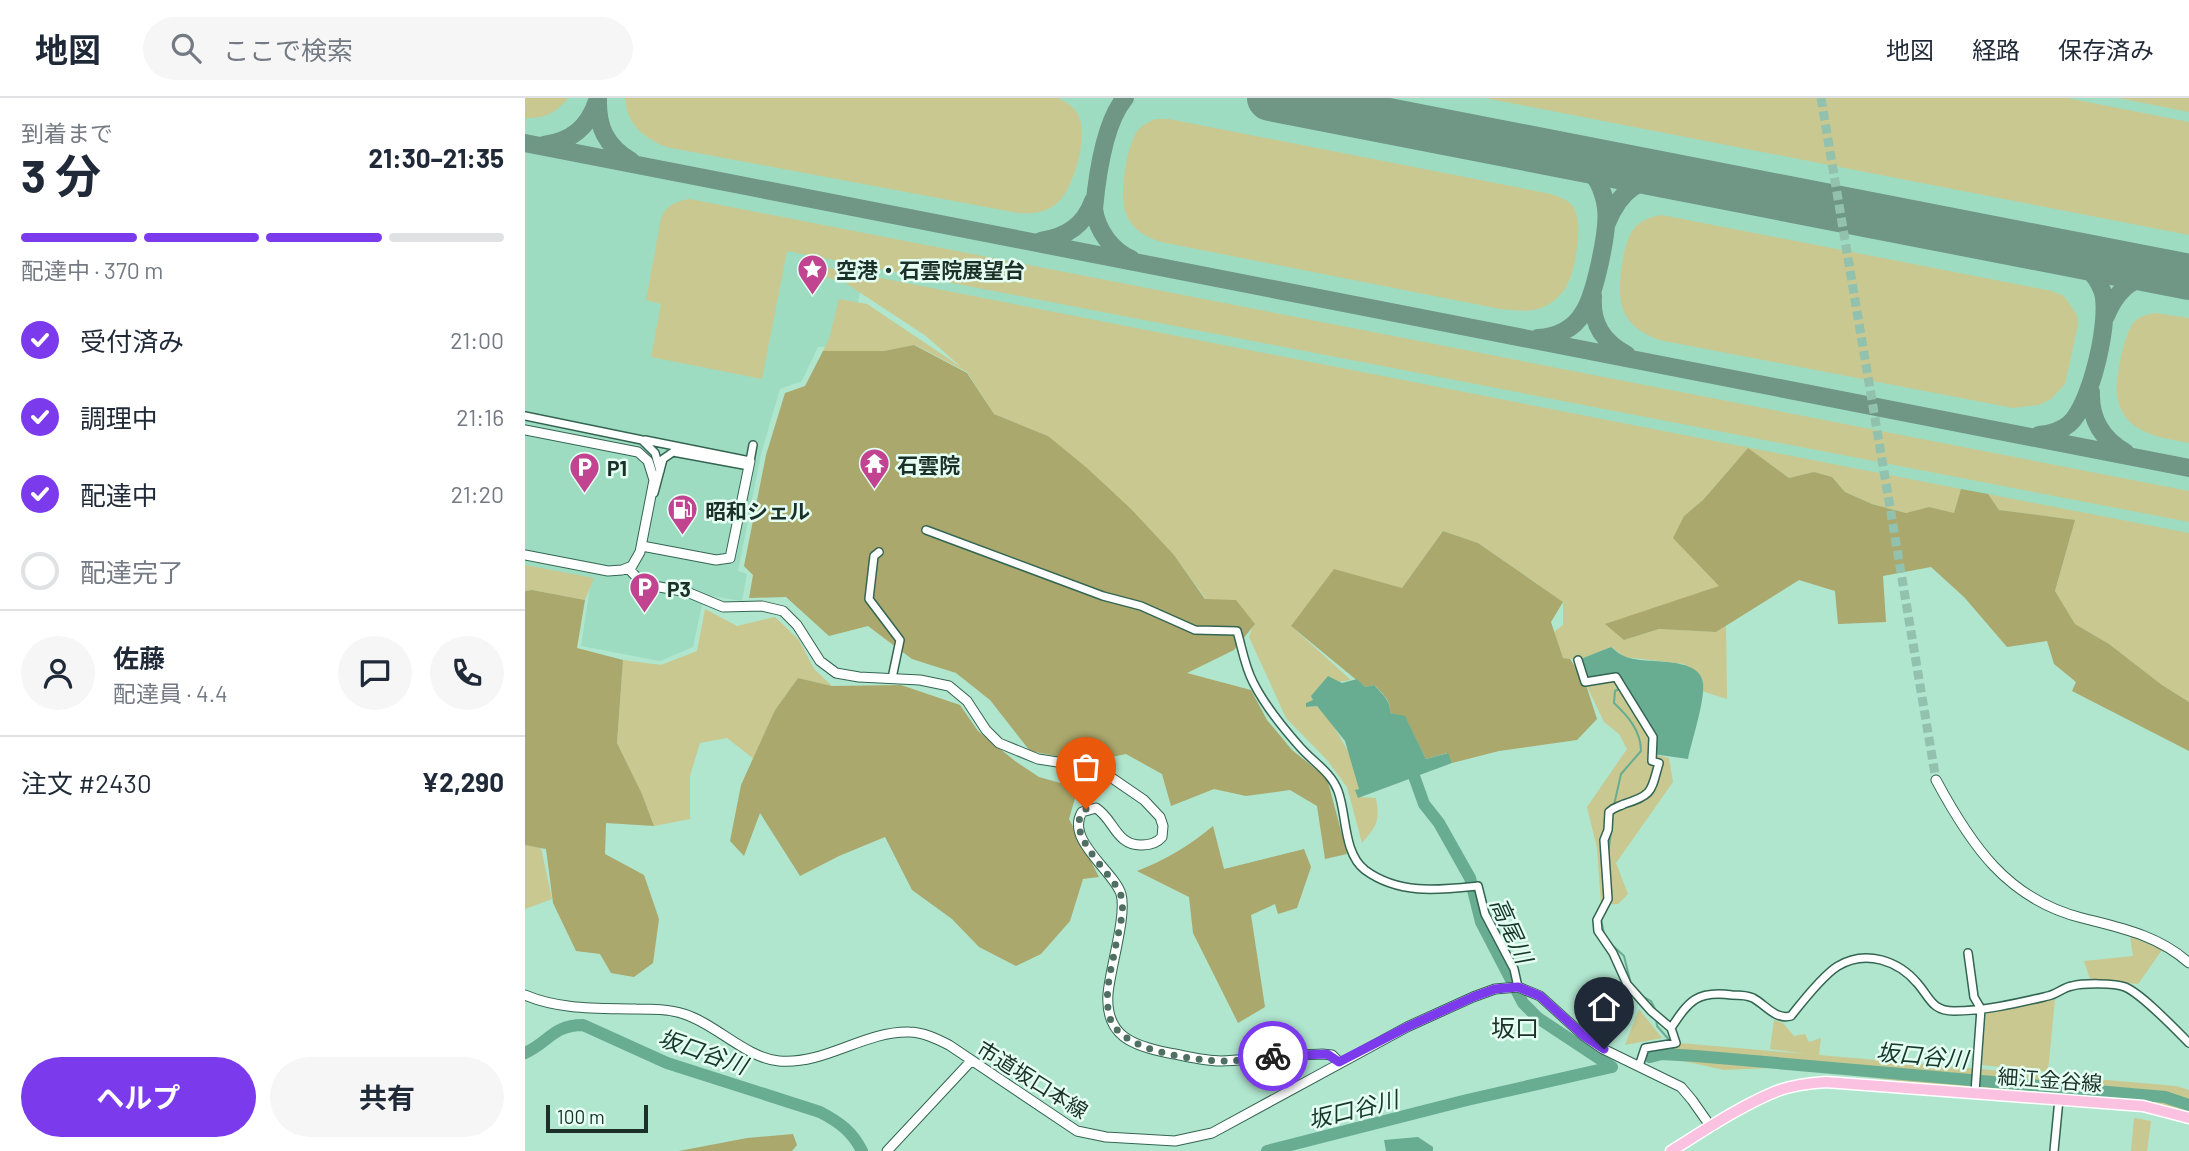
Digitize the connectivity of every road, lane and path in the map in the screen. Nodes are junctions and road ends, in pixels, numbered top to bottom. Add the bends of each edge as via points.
1 (525, 416) edge
2 (525, 430) edge
3 (635, 438) junction
4 (753, 445) dead end
5 (749, 464) junction
6 (660, 471) junction
7 (650, 502) junction
8 (638, 515) dead end
9 (926, 530) dead end
10 (642, 546) junction
11 (879, 552) dead end
12 (525, 555) edge
13 (628, 568) junction
14 (1578, 660) dead end
15 (892, 678) junction
16 (1936, 780) tunnel mouth
17 (1968, 953) dead end
18 (2189, 962) edge
19 (1518, 987) junction
20 (525, 995) edge
21 (1981, 1009) junction
22 (1671, 1028) junction
23 (2189, 1043) edge
24 (971, 1061) junction
25 (1339, 1062) junction
26 (1639, 1066) junction
27 (1976, 1089) junction
28 (2059, 1099) junction
29 (2189, 1118) edge
30 (1710, 1127) junction
31 (887, 1151) edge
32 (1671, 1151) edge
33 (2054, 1151) edge

1 - 3 street
2 - 7 street via 638,452 653,473
3 - 5 street
3 - 6 street via 652,448
4 - 5 street
5 - 6 street via 673,452 663,459
5 - 10 street via 730,558 716,560
6 - 7 street
7 - 8 street via 646,512
7 - 10 street
9 - 19 street via 1141,606 1195,630 1237,631 1253,682 1283,728 1329,774 1338,790 1353,856 1361,868 1403,888 1478,886 1485,914 1514,969
10 - 13 street via 636,562
11 - 15 street via 874,556 869,599 900,640
12 - 13 street via 607,571
13 - 15 street via 643,583 687,592 723,607 762,606 783,611 827,668 846,676
14 - 22 street via 1585,682 1616,677 1653,737 1652,761 1659,762 1651,789 1645,798 1609,812 1604,840 1608,899 1597,920 1627,984
15 - 25 street via 949,686 967,701 999,743 1028,756 1100,771 1144,800 1160,817 1162,837 1147,845 1120,837 1096,808 1082,811 1079,821 1093,857 1121,895 1107,1002 1113,1025 1122,1036 1147,1048 1213,1060 1322,1054
16 - 18 street via 1983,855 2022,893 2079,918 2153,939
17 - 21 street via 1973,998
19 - 25 street, 市道坂口本線 via 1495,989
19 - 26 street via 1540,996 1584,1036
20 - 24 street, 市道坂口本線 via 557,1005 683,1013 776,1061 816,1058 884,1034 910,1031 949,1045
21 - 22 street via 1937,1009 1901,968 1871,958 1838,966 1791,1016 1778,1016 1751,997 1714,992 1690,1002
21 - 23 street via 2052,995 2071,986 2124,986
21 - 27 street
22 - 26 street via 1671,1044 1645,1048
24 - 25 street, 市道坂口本線 via 1077,1131 1175,1141 1212,1133
24 - 31 street
26 - 30 street via 1681,1087
27 - 28 main road, 細江金谷線
27 - 30 main road, 細江金谷線 via 1805,1083 1778,1090
28 - 29 main road, 細江金谷線 via 2143,1106
28 - 33 street
30 - 32 main road, 細江金谷線

